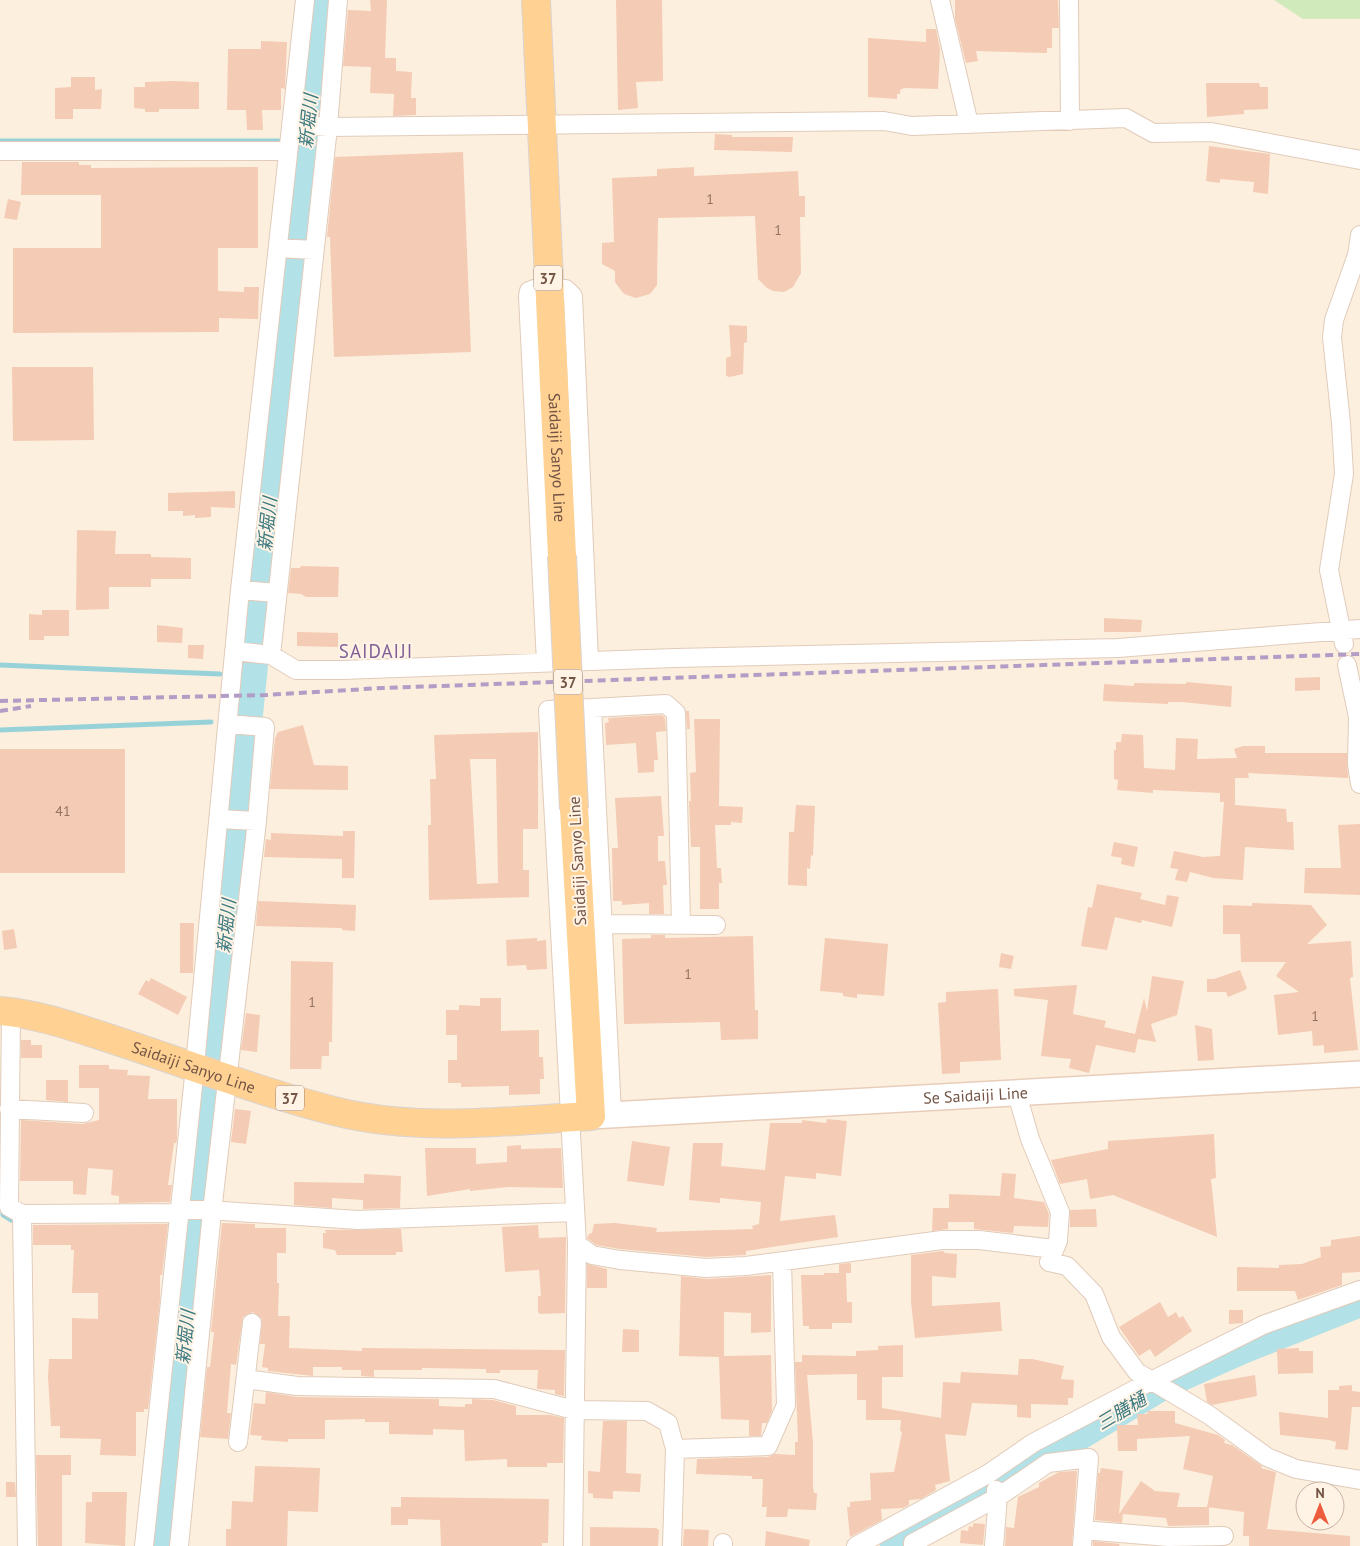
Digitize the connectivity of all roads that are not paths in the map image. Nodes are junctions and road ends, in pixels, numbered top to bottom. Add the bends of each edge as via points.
1 (305, 0) edge
2 (338, 0) edge
3 (536, 0) edge
4 (940, 0) edge
5 (1070, 0) edge
6 (1070, 120) junction
7 (542, 123) junction
8 (969, 124) junction
9 (295, 125) junction
10 (323, 126) junction
11 (0, 151) edge
12 (288, 152) junction
13 (1360, 160) edge
14 (1360, 235) edge
15 (281, 248) junction
16 (311, 250) junction
17 (549, 289) junction
18 (244, 590) junction
19 (273, 593) junction
20 (1360, 629) edge
21 (1342, 637) junction
22 (238, 652) junction
23 (269, 654) junction
24 (589, 661) junction
25 (546, 662) junction
26 (1353, 676) edge
27 (592, 708) junction
28 (232, 724) junction
29 (1360, 784) edge
30 (222, 819) junction
31 (253, 821) junction
32 (603, 924) junction
33 (680, 925) junction
34 (716, 926) dead end
35 (6, 1011) edge
36 (195, 1066) junction
37 (1360, 1074) edge
38 (229, 1078) junction
39 (1017, 1094) junction
40 (9, 1110) junction
41 (84, 1113) dead end
42 (591, 1116) junction
43 (210, 1211) junction
44 (181, 1212) junction
45 (574, 1212) junction
46 (22, 1214) junction
47 (577, 1244) junction
48 (1054, 1249) junction
49 (782, 1262) junction
50 (1360, 1290) edge
51 (252, 1323) dead end
52 (246, 1380) junction
53 (1157, 1385) junction
54 (574, 1410) junction
55 (238, 1442) dead end
56 (675, 1449) junction
57 (1360, 1480) edge
58 (994, 1485) junction
59 (1224, 1536) dead end
60 (1083, 1538) edge
61 (27, 1546) edge
62 (144, 1546) edge
63 (179, 1546) edge
64 (572, 1546) edge
65 (672, 1546) edge
66 (856, 1546) edge
67 (913, 1546) edge
68 (994, 1546) edge

1 - 9 street
2 - 10 street
3 - 7 main road, Saidaiji Sanyo Line / 37
4 - 8 street
5 - 6 street
6 - 8 street
6 - 13 street via 1126,118 1153,133 1211,132
7 - 8 street via 884,121 912,126
7 - 10 street
7 - 17 main road, Saidaiji Sanyo Line / 37
9 - 10 street
9 - 12 street
10 - 16 street
11 - 12 street
12 - 15 street
14 - 21 street via 1357,255 1334,320 1332,337 1344,474 1329,570
15 - 16 street
15 - 18 street
16 - 19 street
17 - 24 street via 566,289 573,296
17 - 25 street via 534,289 528,296
17 - 42 main road, Saidaiji Sanyo Line / 37, bridge
18 - 19 street
18 - 22 street
19 - 23 street
20 - 21 street
21 - 24 street via 1118,648
22 - 23 street
22 - 28 street
23 - 25 street via 296,670
24 - 25 street
26 - 29 street
27 - 32 street
27 - 33 street via 666,704 676,713
27 - 42 street via 548,710
28 - 30 street
28 - 31 street via 265,727
30 - 31 street
30 - 36 street
31 - 38 street
32 - 33 street
32 - 42 street
33 - 34 street
35 - 36 main road, Saidaiji Sanyo Line / 37 via 68,1026
35 - 40 street
36 - 38 main road, Saidaiji Sanyo Line / 37
36 - 44 street
37 - 39 main road, Se Saidaiji Line
38 - 42 main road, Saidaiji Sanyo Line / 37 via 339,1112 410,1123
38 - 43 street
39 - 42 main road, Se Saidaiji Line
39 - 48 street via 1030,1139 1060,1212 1058,1241
40 - 41 street
40 - 46 street via 9,1207
42 - 45 street
43 - 44 street
43 - 45 street via 358,1220
43 - 63 street
44 - 46 street
44 - 62 street
45 - 47 street
46 - 61 street
47 - 49 street via 592,1255 668,1266 706,1268
47 - 54 street
48 - 49 street via 979,1240 942,1240
48 - 53 street via 1049,1262 1067,1266 1094,1294 1111,1337 1136,1372
49 - 56 street via 786,1405 768,1446
50 - 53 street via 1263,1325
51 - 52 street
52 - 54 street via 297,1386 494,1388
52 - 55 street
53 - 57 street via 1209,1415 1267,1457 1296,1469
53 - 58 street via 1033,1443
54 - 56 street via 647,1411 668,1423
54 - 64 street
56 - 65 street
58 - 60 street via 1048,1463 1089,1458
58 - 66 street
58 - 67 street
58 - 68 street
59 - 60 street

